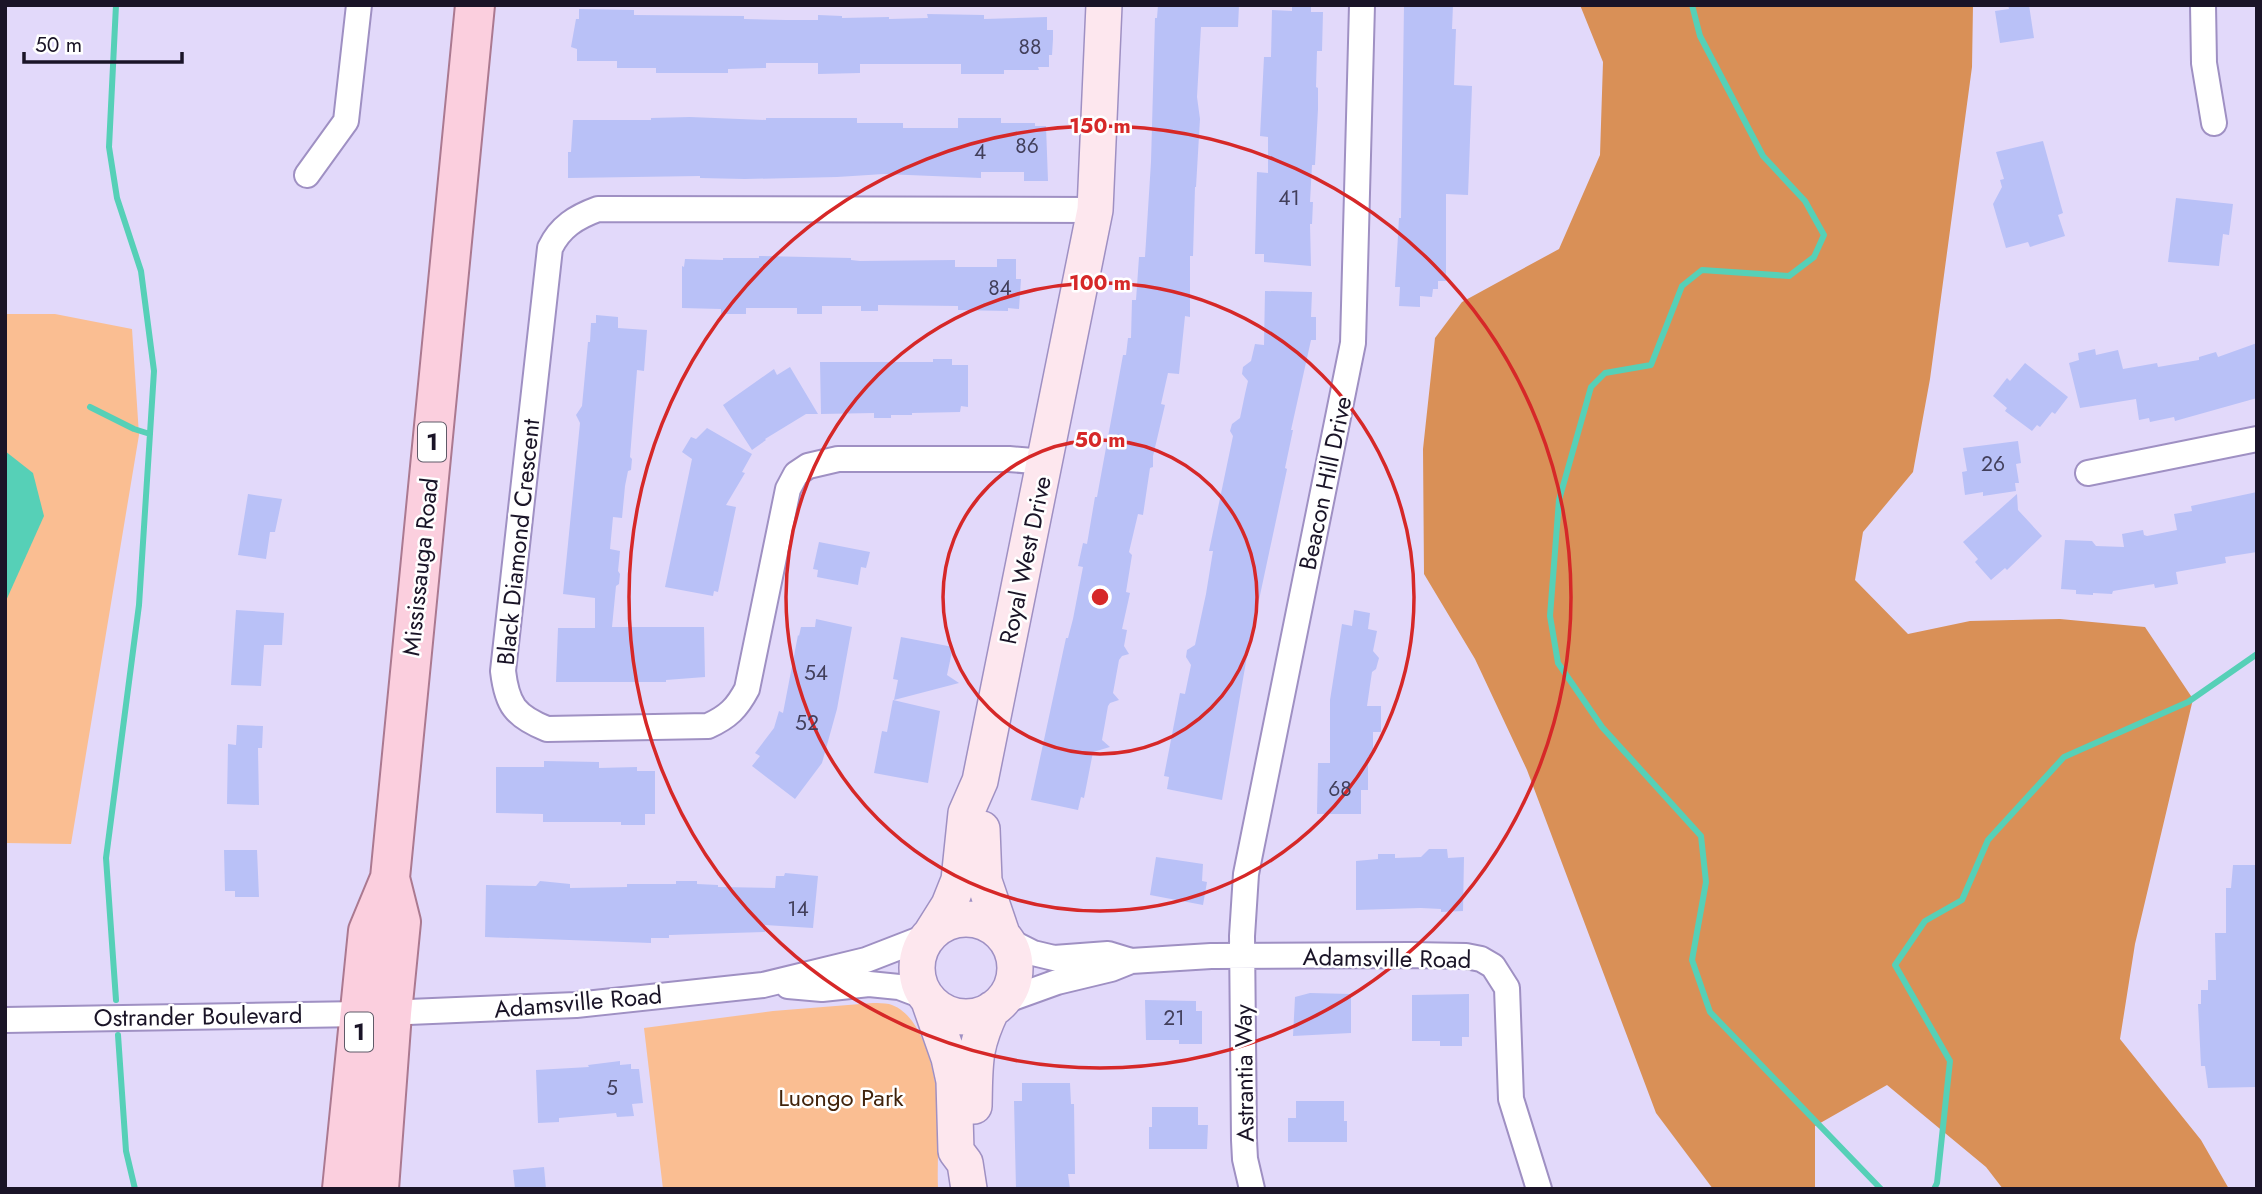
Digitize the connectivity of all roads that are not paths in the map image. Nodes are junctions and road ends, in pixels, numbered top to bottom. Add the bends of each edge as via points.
1 (359, 5) edge
2 (475, 5) edge
3 (1104, 5) edge
4 (1362, 5) edge
5 (2203, 5) edge
6 (2214, 123) dead end
7 (307, 174) dead end
8 (1095, 211) junction
9 (2257, 439) edge
10 (1045, 462) junction
11 (2088, 473) dead end
12 (980, 780) junction
13 (930, 934) junction
14 (1003, 936) junction
15 (1242, 956) junction
16 (1131, 961) junction
17 (763, 985) junction
18 (929, 1000) junction
19 (996, 1006) junction
20 (377, 1014) junction
21 (5, 1020) edge
22 (967, 1176) edge
23 (342, 1189) edge
24 (379, 1189) edge
25 (1252, 1189) edge
26 (1539, 1189) edge

1 - 7 street via 346,121
2 - 20 main road, Mississauga Road / 1 via 390,878 401,922
3 - 8 street, Royal West Drive
4 - 15 street, Beacon Hill Drive via 1353,343 1251,842
5 - 6 street via 2204,63
8 - 10 street, Royal West Drive
8 - 10 street, Black Diamond Crescent via 598,209 568,224 550,248 503,671 506,694 516,710 547,729 709,726 737,707 747,689 788,489 796,474 838,459
9 - 11 street
10 - 12 street, Royal West Drive
12 - 13 street, Royal West Drive via 966,813 959,880
12 - 14 street, Royal West Drive via 984,881
13 - 14 street via 944,923 967,919 989,924
13 - 17 street, Adamsville Road via 866,960
13 - 18 street via 917,958 917,974
14 - 16 street, Adamsville Road via 1033,953 1054,958 1108,954
14 - 19 street via 1010,946 1015,974 1011,988
15 - 16 street, Adamsville Road
15 - 25 street, Astrantia Way via 1244,1140
15 - 26 street, Adamsville Road via 1466,956 1493,966 1507,988 1511,1099
16 - 19 street, Adamsville Road
17 - 18 street, Adamsville Road via 822,989 869,984 899,987
17 - 20 street, Adamsville Road via 576,1005
18 - 19 street via 953,1015 966,1017
18 - 22 street via 954,1081 956,1151
19 - 22 street via 979,1037 975,1057 973,1148
20 - 21 street, Ostrander Boulevard
20 - 23 main road, Mississauga Road / 1
20 - 24 main road, Mississauga Road / 1

